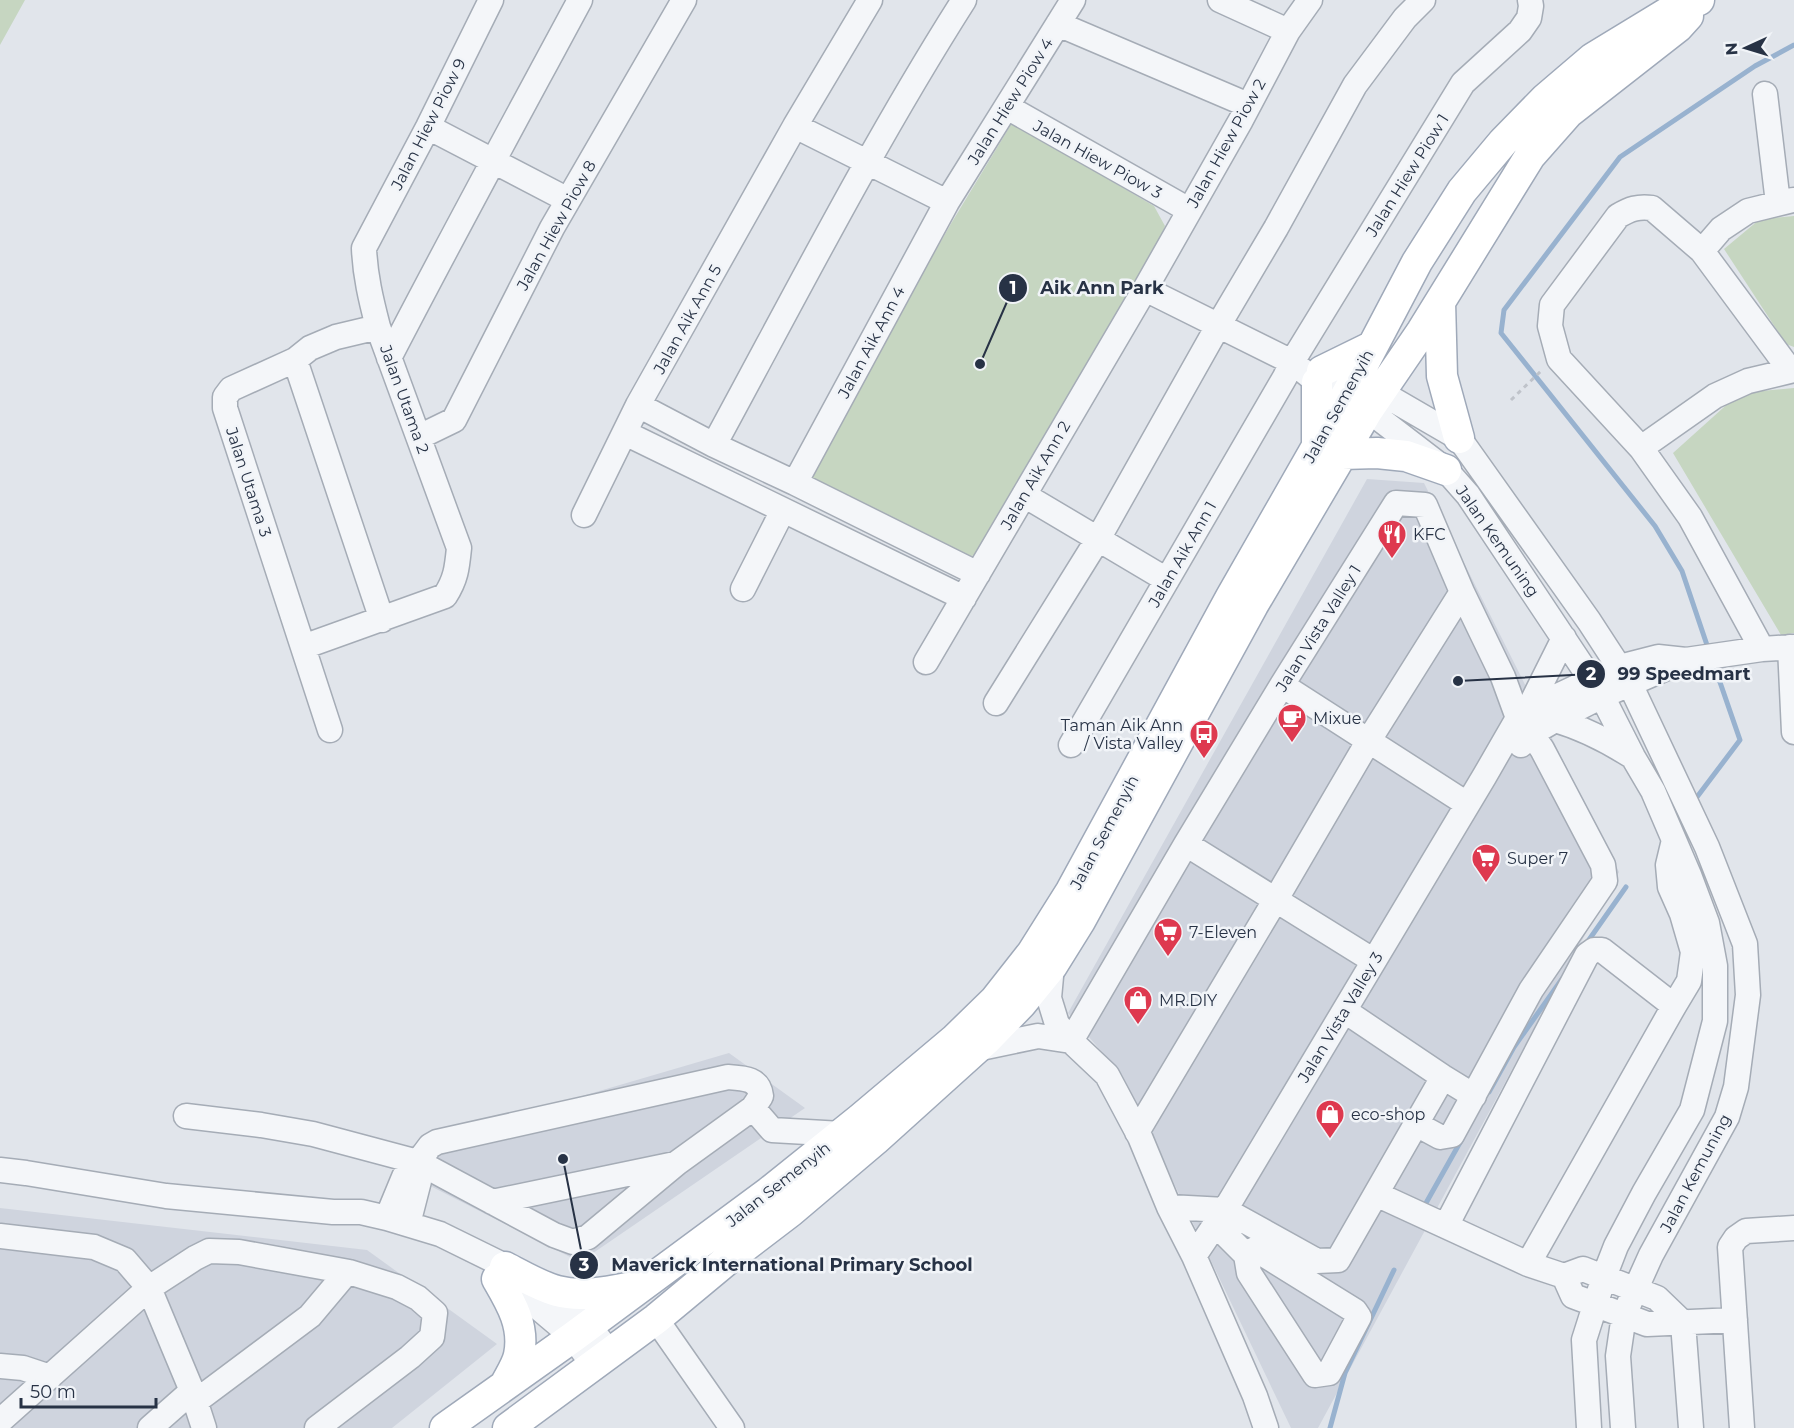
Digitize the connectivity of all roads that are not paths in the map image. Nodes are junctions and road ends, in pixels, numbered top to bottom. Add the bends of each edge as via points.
1 (491, 0) edge
2 (580, 0) edge
3 (684, 0) edge
4 (870, 0) edge
5 (964, 0) edge
6 (1073, 0) edge
7 (1220, 0) edge
8 (1310, 0) edge
9 (1423, 0) edge
10 (1530, 0) edge
11 (1700, 0) edge
12 (1058, 24) junction
13 (1288, 31) junction
14 (1765, 94) dead end
15 (1248, 105) junction
16 (1007, 107) junction
17 (795, 126) junction
18 (428, 127) junction
19 (495, 161) junction
20 (869, 162) junction
21 (568, 200) junction
22 (947, 202) junction
23 (1786, 202) edge
24 (1190, 210) junction
25 (364, 248) joint
26 (1702, 251) junction
27 (1145, 289) junction
28 (1440, 302) junction
29 (1218, 326) junction
30 (378, 327) junction
31 (1371, 347) junction
32 (389, 358) junction
33 (295, 360) junction
34 (1292, 362) junction
35 (1792, 370) edge
36 (1320, 376) junction
37 (1362, 394) junction
38 (638, 405) junction
39 (624, 433) junction
40 (419, 437) junction
41 (1459, 438) junction
42 (714, 445) junction
43 (1641, 448) junction
44 (1330, 449) junction
45 (1446, 470) junction
46 (795, 483) junction
47 (1024, 495) junction
48 (783, 510) junction
49 (584, 515) dead end
50 (1098, 539) junction
51 (978, 574) junction
52 (1167, 580) junction
53 (743, 589) dead end
54 (1462, 592) junction
55 (964, 598) junction
56 (382, 620) junction
57 (1589, 621) junction
58 (1564, 638) junction
59 (303, 647) junction
60 (1792, 647) edge
61 (1762, 649) junction
62 (1658, 657) junction
63 (1692, 659) junction
64 (926, 662) dead end
65 (1546, 676) junction
66 (1625, 676) junction
67 (1503, 677) junction
68 (1282, 685) junction
69 (1597, 688) junction
70 (996, 703) dead end
71 (1555, 720) junction
72 (1526, 721) junction
73 (330, 730) dead end
74 (1794, 732) edge
75 (1369, 740) junction
76 (1071, 745) dead end
77 (1633, 757) junction
78 (1467, 804) junction
79 (1674, 840) junction
80 (1186, 843) junction
81 (1276, 899) junction
82 (1374, 961) junction
83 (1052, 966) junction
84 (1674, 1006) junction
85 (1345, 1011) junction
86 (1071, 1041) junction
87 (976, 1049) junction
88 (1443, 1077) junction
89 (1474, 1096) junction
90 (753, 1108) junction
91 (186, 1116) dead end
92 (1416, 1124) junction
93 (1137, 1132) junction
94 (842, 1134) junction
95 (677, 1163) junction
96 (417, 1165) junction
97 (0, 1170) edge
98 (1376, 1194) junction
99 (492, 1202) junction
100 (1169, 1207) junction
101 (333, 1212) junction
102 (1220, 1218) junction
103 (398, 1221) junction
104 (1446, 1226) junction
105 (1794, 1228) edge
106 (0, 1236) edge
107 (1246, 1255) junction
108 (1651, 1255) junction
109 (1194, 1256) junction
110 (1528, 1264) junction
111 (347, 1272) junction
112 (501, 1273) junction
113 (1584, 1284) junction
114 (642, 1286) junction
115 (149, 1288) junction
116 (1634, 1289) junction
117 (1657, 1298) junction
118 (1624, 1315) junction
119 (656, 1319) junction
120 (1735, 1320) junction
121 (1683, 1323) junction
122 (1647, 1324) junction
123 (580, 1331) junction
124 (1618, 1356) junction
125 (601, 1359) junction
126 (0, 1366) edge
127 (50, 1377) junction
128 (505, 1385) junction
129 (194, 1396) junction
130 (524, 1424) edge
131 (1, 1425) edge
132 (150, 1428) edge
133 (204, 1428) edge
134 (317, 1428) edge
135 (445, 1428) edge
136 (732, 1428) edge
137 (1266, 1428) edge
138 (1590, 1428) edge
139 (1623, 1428) edge
140 (1691, 1428) edge
141 (1742, 1428) edge

1 - 18 street, Jalan Hiew Piow 9
2 - 19 street
3 - 21 street, Jalan Hiew Piow 8
4 - 17 street, Jalan Aik Ann 5
5 - 20 street
6 - 12 street, Jalan Hiew Piow 4
7 - 13 street
8 - 13 street, Jalan Hiew Piow 2
9 - 29 street via 1355,84
10 - 34 street, Jalan Hiew Piow 1 via 1529,18 1520,31 1463,83
11 - 28 main road, Jalan Semenyih via 1678,27 1568,113 1530,156
11 - 31 main road, Jalan Semenyih via 1667,13 1593,58 1503,142 1456,200
12 - 15 street
12 - 16 street, Jalan Hiew Piow 4
13 - 15 street, Jalan Hiew Piow 2
14 - 23 street
15 - 24 street, Jalan Hiew Piow 2
16 - 22 street, Jalan Hiew Piow 4
16 - 24 street, Jalan Hiew Piow 3
17 - 20 street
17 - 38 street, Jalan Aik Ann 5
18 - 19 street
18 - 25 street, Jalan Hiew Piow 9
19 - 21 street
19 - 32 street
20 - 22 street
20 - 42 street
21 - 40 street, Jalan Hiew Piow 8 via 454,420
22 - 46 street, Jalan Aik Ann 4
23 - 26 street via 1748,211 1721,229
24 - 27 street, Jalan Hiew Piow 2
25 - 30 street, Jalan Utama 2 via 364,268
26 - 35 street
26 - 43 street via 1652,208 1632,208 1618,216 1552,305 1550,326 1559,359
27 - 29 street
27 - 47 street, Jalan Aik Ann 2
28 - 37 main road, Jalan Semenyih
28 - 41 main road via 1442,376
29 - 34 street
29 - 50 street
30 - 32 street, Jalan Utama 2
30 - 33 street, Jalan Utama 3 via 336,337 310,348
31 - 36 main road
31 - 37 main road, Jalan Semenyih
32 - 40 street, Jalan Utama 2
33 - 56 street
33 - 59 street, Jalan Utama 3 via 231,389 225,396 225,408
34 - 36 street
34 - 52 street, Jalan Aik Ann 1
35 - 43 street via 1748,381 1715,396
36 - 37 street
36 - 44 main road
37 - 41 street, Jalan Kemuning
37 - 44 main road, Jalan Semenyih
37 - 45 street, Jalan Kemuning
38 - 39 street, Jalan Aik Ann 5
38 - 42 street
39 - 48 street
39 - 49 street, Jalan Aik Ann 5
40 - 56 street, Jalan Utama 2 via 459,548 458,567 445,596
41 - 57 street, Jalan Kemuning
42 - 46 street
43 - 61 street via 1690,517
44 - 45 main road via 1406,456
44 - 83 main road, Jalan Semenyih via 1253,605
44 - 94 main road, Jalan Semenyih via 1231,597 1071,891 1032,953 995,1000 955,1039
45 - 58 street, Jalan Kemuning via 1468,495
46 - 51 street
47 - 50 street
47 - 51 street, Jalan Aik Ann 2
48 - 53 street
48 - 55 street
50 - 52 street
50 - 70 street
51 - 55 street, Jalan Aik Ann 2
52 - 76 street, Jalan Aik Ann 1
54 - 67 street, Jalan Vista Valley 1
54 - 68 street, Jalan Vista Valley 1 via 1425,505 1396,503
54 - 75 street
55 - 64 street, Jalan Aik Ann 2
56 - 59 street
57 - 62 street via 1610,637
57 - 66 street, Jalan Kemuning
58 - 65 street
58 - 69 street, Jalan Kemuning
59 - 73 street, Jalan Utama 3
60 - 61 street
60 - 74 street
61 - 63 street
62 - 63 street
62 - 66 street
63 - 66 street
65 - 67 street via 1514,686
65 - 72 street
66 - 69 street
66 - 108 street, Jalan Kemuning via 1707,847 1745,944 1748,995 1736,1087 1727,1117
67 - 72 street, Jalan Vista Valley 1
68 - 75 street
68 - 80 street, Jalan Vista Valley 1
69 - 71 street, Jalan Vista Valley 3
69 - 72 street
69 - 77 street, Jalan Kemuning
71 - 72 street, Jalan Vista Valley 3 via 1538,730
71 - 77 street via 1591,733
72 - 78 street, Jalan Vista Valley 3
72 - 89 street, Jalan Vista Valley 1 via 1603,865 1605,881 1531,990
75 - 78 street
75 - 81 street
77 - 79 street, Jalan Kemuning
78 - 82 street, Jalan Vista Valley 3
79 - 84 street via 1668,865 1670,887 1693,952 1689,981
79 - 113 street, Jalan Kemuning via 1707,922 1715,966 1715,1021 1692,1110 1616,1246
80 - 81 street
80 - 86 street, Jalan Vista Valley 1
81 - 82 street
81 - 93 street
82 - 85 street, Jalan Vista Valley 3
83 - 86 street via 1049,998 1058,1024
83 - 87 main road, Jalan Semenyih
84 - 104 street via 1602,950 1587,955
84 - 110 street
85 - 88 street
85 - 102 street, Jalan Vista Valley 3
86 - 87 street via 1038,1036
86 - 93 street via 1107,1075
87 - 119 main road, Jalan Semenyih via 790,1212
88 - 89 street
88 - 92 street
89 - 92 street, Jalan Vista Valley 1 via 1452,1135 1440,1137
90 - 94 street via 772,1130
90 - 95 street
90 - 96 street via 761,1096 760,1089 753,1081 728,1077 437,1142
91 - 96 street via 313,1134
92 - 98 street
93 - 100 street
94 - 114 main road, Jalan Semenyih
95 - 99 street
95 - 99 street via 588,1237 573,1242
96 - 99 street
96 - 103 street via 404,1177
97 - 101 street via 166,1196
98 - 102 street via 1338,1260 1317,1260
98 - 104 street
100 - 102 street
100 - 109 street
101 - 103 street via 361,1212
101 - 112 street via 358,1226 439,1251 485,1271
102 - 107 street
102 - 109 street, Jalan Vista Valley 3
103 - 112 street via 441,1234
104 - 110 street
105 - 120 street via 1746,1231 1730,1247
106 - 115 street via 94,1247 125,1260
107 - 107 street via 1249,1274 1315,1375 1329,1373 1359,1317 1355,1311 1255,1249
108 - 116 street, Jalan Kemuning
108 - 117 street
109 - 137 street
110 - 113 street
111 - 115 street via 239,1252 209,1251
111 - 129 street via 310,1316
111 - 134 street via 397,1287 418,1298 435,1313 432,1337
112 - 114 main road via 573,1294
112 - 123 street via 535,1304
112 - 128 main road via 520,1329 519,1356
113 - 116 street
113 - 118 street
113 - 138 street, Jalan Kemuning
114 - 123 main road, Jalan Semenyih
115 - 127 street
115 - 129 street
116 - 117 street
116 - 118 street, Jalan Kemuning
117 - 121 street
118 - 122 street
118 - 124 street, Jalan Kemuning
119 - 125 main road, Jalan Semenyih
119 - 136 street
120 - 121 street
120 - 141 street
121 - 122 street
121 - 140 street
122 - 124 street
123 - 125 street
123 - 128 main road, Jalan Semenyih
124 - 139 street, Jalan Kemuning
125 - 130 main road, Jalan Semenyih
126 - 127 street
127 - 131 street
128 - 135 main road, Jalan Semenyih
129 - 132 street
129 - 133 street

